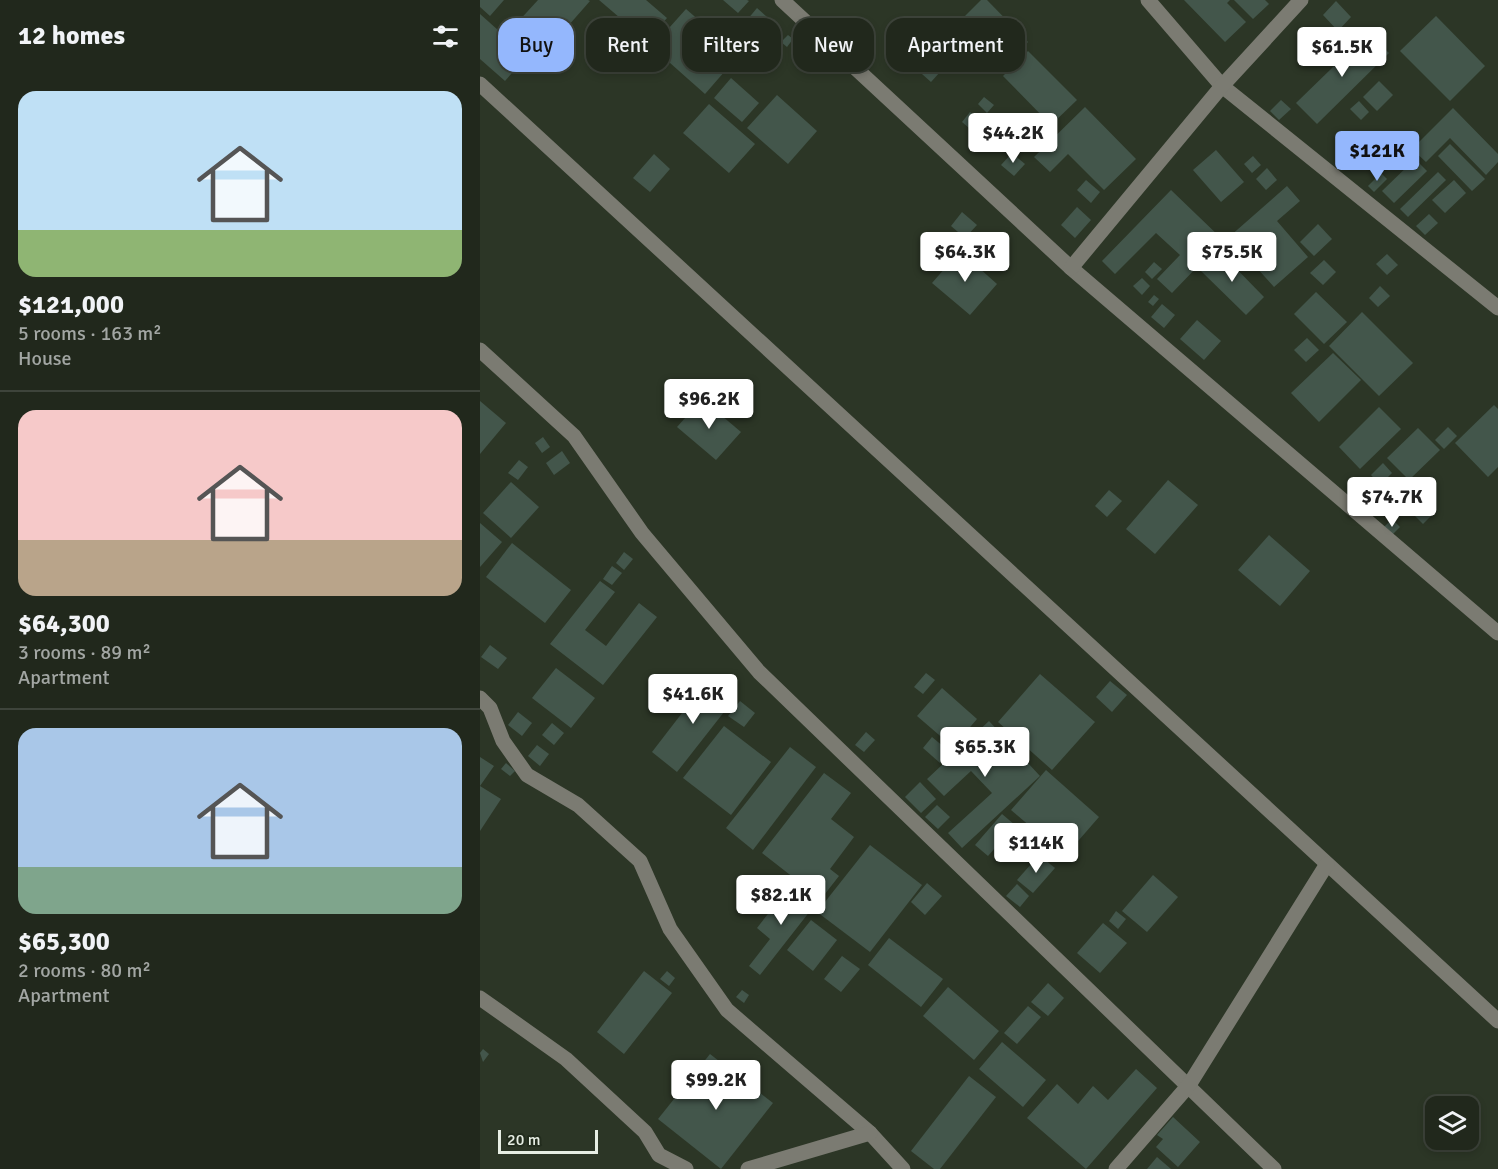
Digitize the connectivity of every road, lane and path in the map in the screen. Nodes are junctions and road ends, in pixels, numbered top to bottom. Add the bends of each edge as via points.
1 (782, 0) edge
2 (1148, 0) edge
3 (1300, 0) edge
4 (480, 84) edge
5 (1222, 86) junction
6 (1071, 268) junction
7 (1498, 308) edge
8 (480, 350) edge
9 (1498, 633) edge
10 (480, 698) edge
11 (1328, 864) junction
12 (480, 998) edge
13 (1498, 1021) edge
14 (1189, 1085) junction
15 (870, 1133) junction
16 (686, 1169) edge
17 (748, 1169) edge
18 (903, 1169) edge
19 (1116, 1169) edge
20 (1274, 1169) edge

1 - 6 street
2 - 5 street
3 - 5 street
4 - 11 street
5 - 6 street
5 - 7 street
6 - 9 street
8 - 14 street via 574,436 642,533 759,672
10 - 15 street via 490,708 504,741 527,775 578,805 640,861 670,929 727,1010
11 - 13 street
11 - 14 street
12 - 16 street via 566,1059 645,1132 660,1155
14 - 19 street
14 - 20 street
15 - 17 street
15 - 18 street

